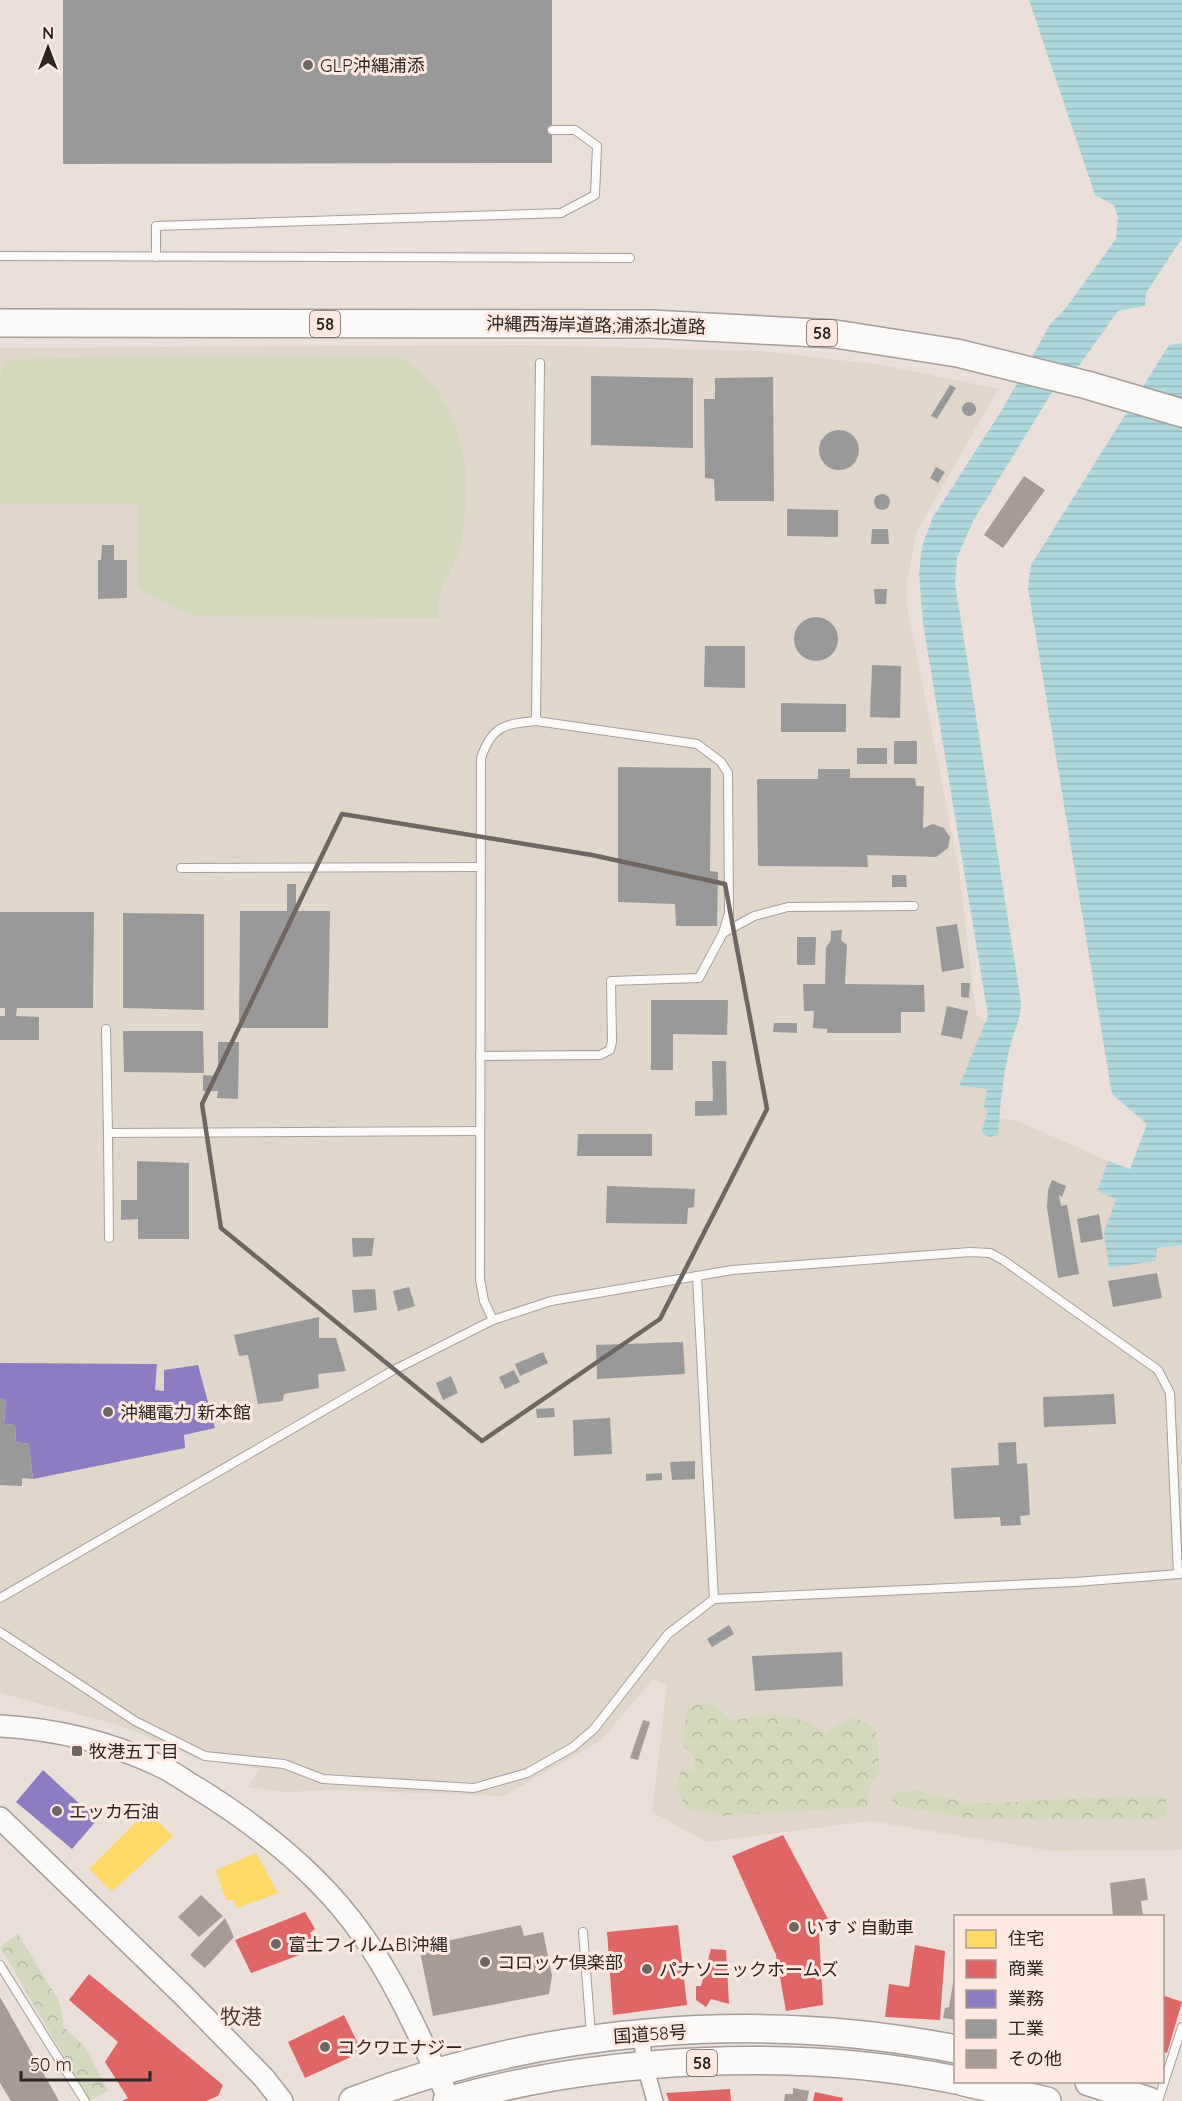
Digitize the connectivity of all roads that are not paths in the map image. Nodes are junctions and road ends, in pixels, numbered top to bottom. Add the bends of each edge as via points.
1 (552, 130) dead end
2 (0, 256) edge
3 (156, 257) junction
4 (630, 258) dead end
5 (0, 323) edge
6 (540, 363) dead end
7 (1182, 413) edge
8 (536, 721) junction
9 (480, 867) junction
10 (182, 868) dead end
11 (914, 906) dead end
12 (723, 933) junction
13 (106, 1029) dead end
14 (480, 1056) junction
15 (480, 1131) junction
16 (108, 1133) junction
17 (109, 1238) dead end
18 (697, 1275) junction
19 (493, 1320) junction
20 (1180, 1574) edge
21 (0, 1598) edge
22 (714, 1599) junction
23 (0, 1632) edge
24 (0, 1726) edge
25 (0, 1818) edge
26 (583, 1932) dead end
27 (0, 1965) edge
28 (1182, 2026) edge
29 (641, 2034) junction
30 (591, 2039) junction
31 (954, 2049) edge
32 (645, 2066) junction
33 (436, 2071) junction
34 (954, 2080) edge
35 (1164, 2082) edge
36 (968, 2083) edge
37 (1092, 2083) edge
38 (1164, 2083) edge
39 (85, 2101) edge
40 (282, 2101) edge
41 (352, 2101) edge
42 (449, 2101) edge
43 (655, 2101) edge
44 (1046, 2101) edge
45 (1149, 2101) edge
46 (1158, 2101) edge

1 - 3 lane via 575,130 597,146 595,195 561,213 156,226
2 - 3 lane
3 - 4 lane
5 - 7 highway, 沖縄西海岸道路;浦添北道路 / 58 via 651,324 836,334 991,361
6 - 8 lane
8 - 9 lane via 499,728 488,737 481,758
8 - 12 lane via 697,744 721,762 728,773 729,913
9 - 10 lane
9 - 14 lane
11 - 12 lane via 788,907 754,916
12 - 14 lane via 699,978 611,981 610,1050 600,1055
13 - 16 lane
14 - 15 lane
15 - 16 lane
15 - 19 lane via 480,1279
16 - 17 lane
18 - 19 lane via 551,1301
18 - 20 lane via 970,1252 990,1253 1003,1260 1158,1370 1170,1393
18 - 22 lane
19 - 21 lane via 392,1371
20 - 22 lane
22 - 23 lane via 668,1634 594,1729 573,1747 528,1773 474,1788 323,1779 284,1764 205,1756 135,1721
24 - 33 street via 92,1740 159,1765 268,1837 333,1897 363,1936 400,1996
25 - 40 street via 183,1995
26 - 30 lane
27 - 39 lane
28 - 35 lane
29 - 30 highway, 国道58号 / 58
29 - 31 highway, 国道58号 / 58 via 798,2030
29 - 32 street
30 - 33 highway, 国道58号 / 58
32 - 34 highway, 国道58号 / 58 via 722,2061 807,2063
32 - 42 highway, 国道58号 / 58 via 551,2078
32 - 43 street
33 - 41 highway, 国道58号 / 58
33 - 42 street
36 - 44 highway
37 - 45 highway
38 - 46 lane

